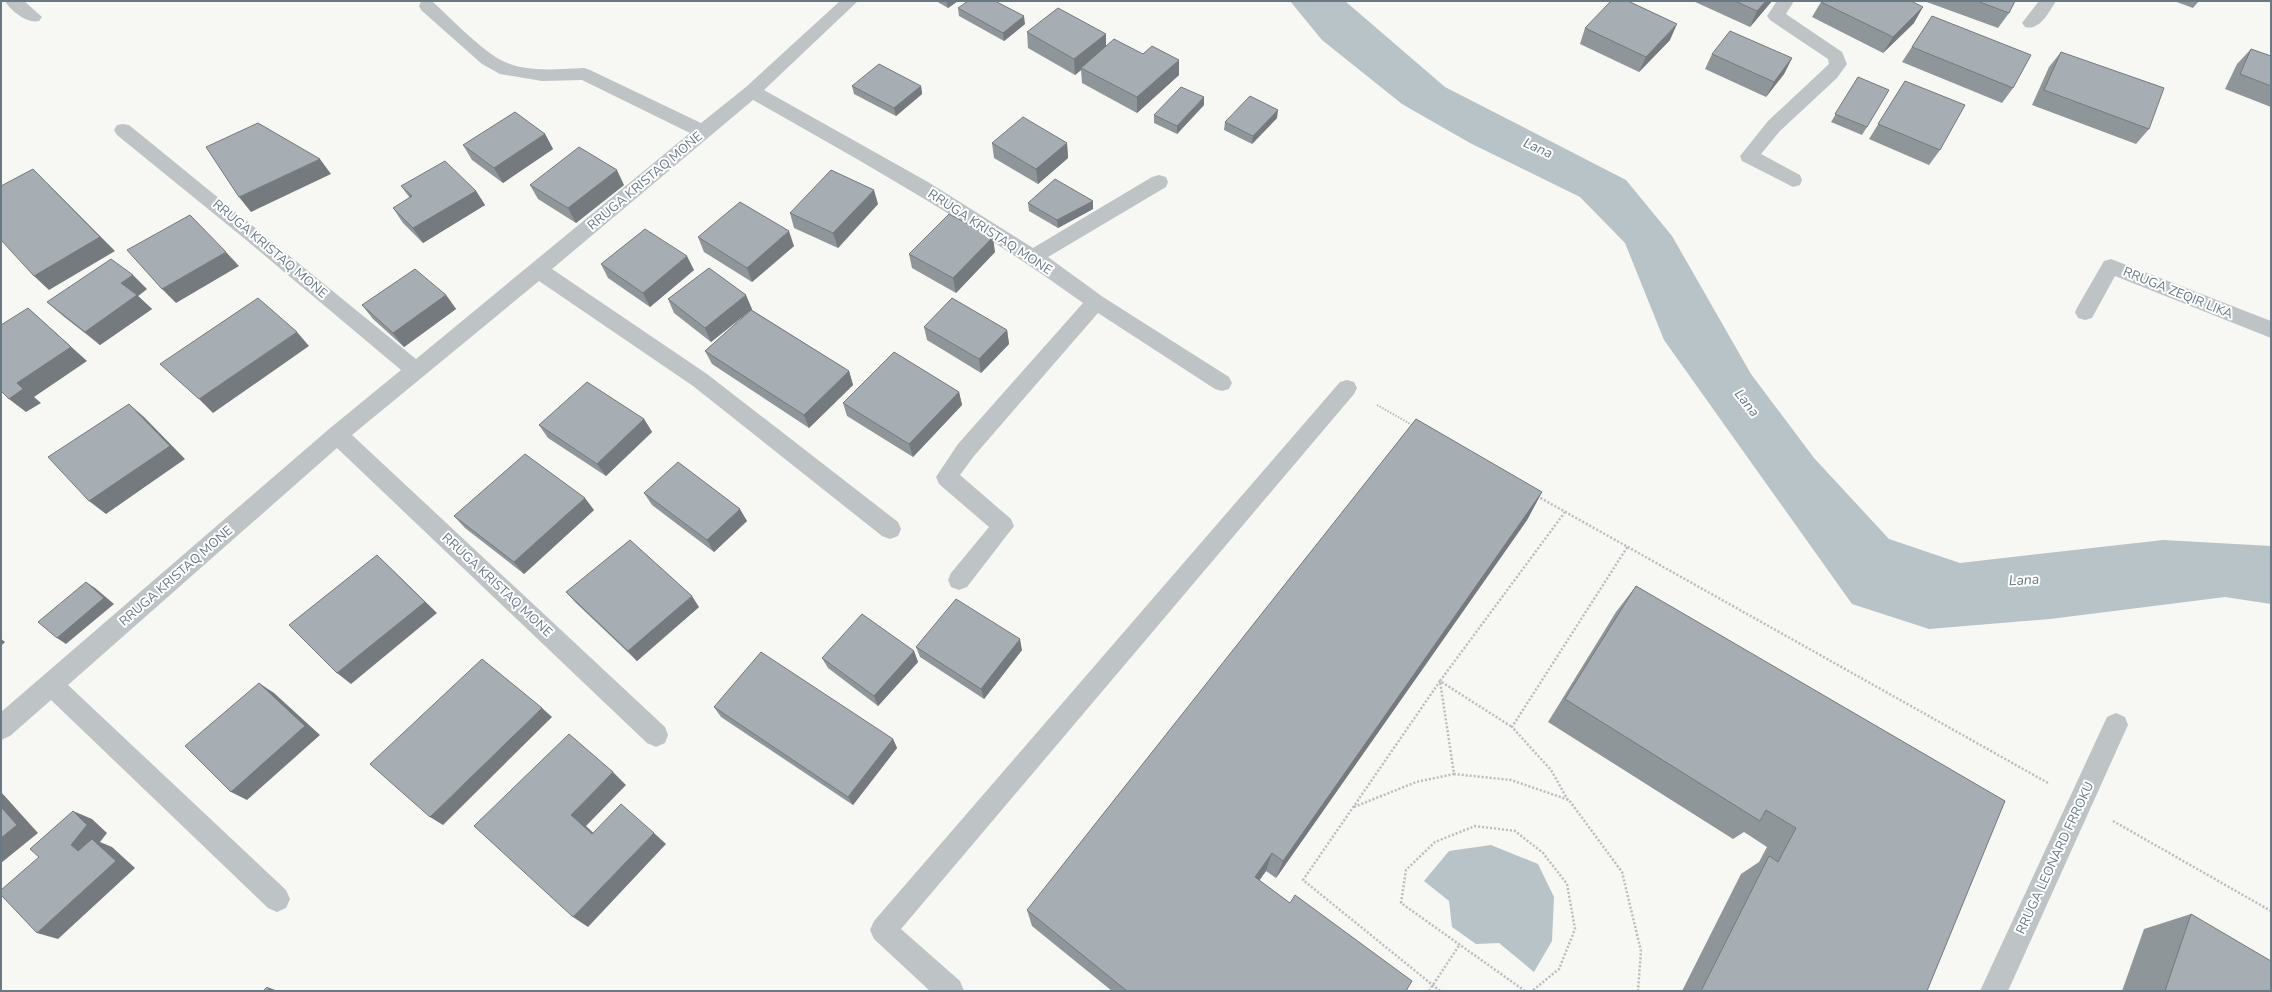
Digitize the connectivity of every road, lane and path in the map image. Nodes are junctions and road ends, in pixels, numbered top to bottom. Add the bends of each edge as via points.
1 (13, 1) edge
2 (850, 1) edge
3 (1786, 1) edge
4 (2048, 1) edge
5 (427, 6) dead end
6 (32, 17) dead end
7 (2031, 23) dead end
8 (752, 91) junction
9 (123, 130) dead end
10 (703, 132) junction
11 (1793, 180) dead end
12 (1159, 182) dead end
13 (1033, 257) junction
14 (538, 270) junction
15 (1096, 302) junction
16 (2085, 312) dead end
17 (2271, 330) edge
18 (416, 371) junction
19 (1222, 383) dead end
20 (1347, 388) joint
21 (1415, 426) edge
22 (337, 435) junction
23 (1531, 492) edge
24 (1565, 512) junction
25 (890, 529) dead end
26 (1628, 546) junction
27 (959, 580) dead end
28 (1440, 681) junction
29 (52, 685) junction
30 (2116, 725) dead end
31 (1512, 727) junction
32 (1, 728) edge
33 (656, 735) dead end
34 (1454, 774) junction
35 (1569, 800) junction
36 (2081, 802) junction
37 (1353, 807) junction
38 (277, 899) dead end
39 (2271, 911) edge
40 (1460, 944) junction
41 (1433, 985) junction
42 (950, 991) edge
43 (1429, 991) edge
44 (1440, 991) edge
45 (1525, 991) edge
46 (1532, 991) edge
47 (1638, 991) edge
48 (1994, 991) edge

1 - 6 street
2 - 8 street, RRUGA KRISTAQ MONE
3 - 11 street via 1776,16 1836,56 1838,64 1831,74 1774,126 1748,156
4 - 7 street
5 - 10 street via 488,60 506,70 542,75 584,74
8 - 10 street, RRUGA KRISTAQ MONE
8 - 13 street, RRUGA KRISTAQ MONE via 921,187
9 - 18 street, RRUGA KRISTAQ MONE
10 - 14 street, RRUGA KRISTAQ MONE
12 - 13 street
13 - 15 street, RRUGA KRISTAQ MONE
14 - 18 street, RRUGA KRISTAQ MONE
14 - 25 street via 700,380
15 - 19 street, RRUGA KRISTAQ MONE
15 - 27 street via 966,450 947,477 1003,526
16 - 17 street, RRUGA ZEQIR LIKA via 2111,266
18 - 22 street, RRUGA KRISTAQ MONE
20 - 21 path
20 - 42 street via 883,930
22 - 29 street, RRUGA KRISTAQ MONE
22 - 33 street, RRUGA KRISTAQ MONE
23 - 24 path
24 - 26 path
24 - 28 path
26 - 31 path
26 - 36 path
28 - 31 path
28 - 34 path
28 - 37 path
29 - 32 street, RRUGA KRISTAQ MONE
29 - 38 street
30 - 36 street, RRUGA LEONARD FRROKU
31 - 35 path via 1552,770
34 - 35 path via 1511,780
34 - 37 path via 1416,782
35 - 47 path via 1622,872 1640,952
36 - 39 path
36 - 48 street, RRUGA LEONARD FRROKU
37 - 41 path via 1303,880
40 - 41 path
40 - 45 path
40 - 46 path via 1402,903 1406,870 1435,842 1475,826 1516,832 1543,853 1567,884 1575,929 1559,969
41 - 43 path
41 - 44 path

